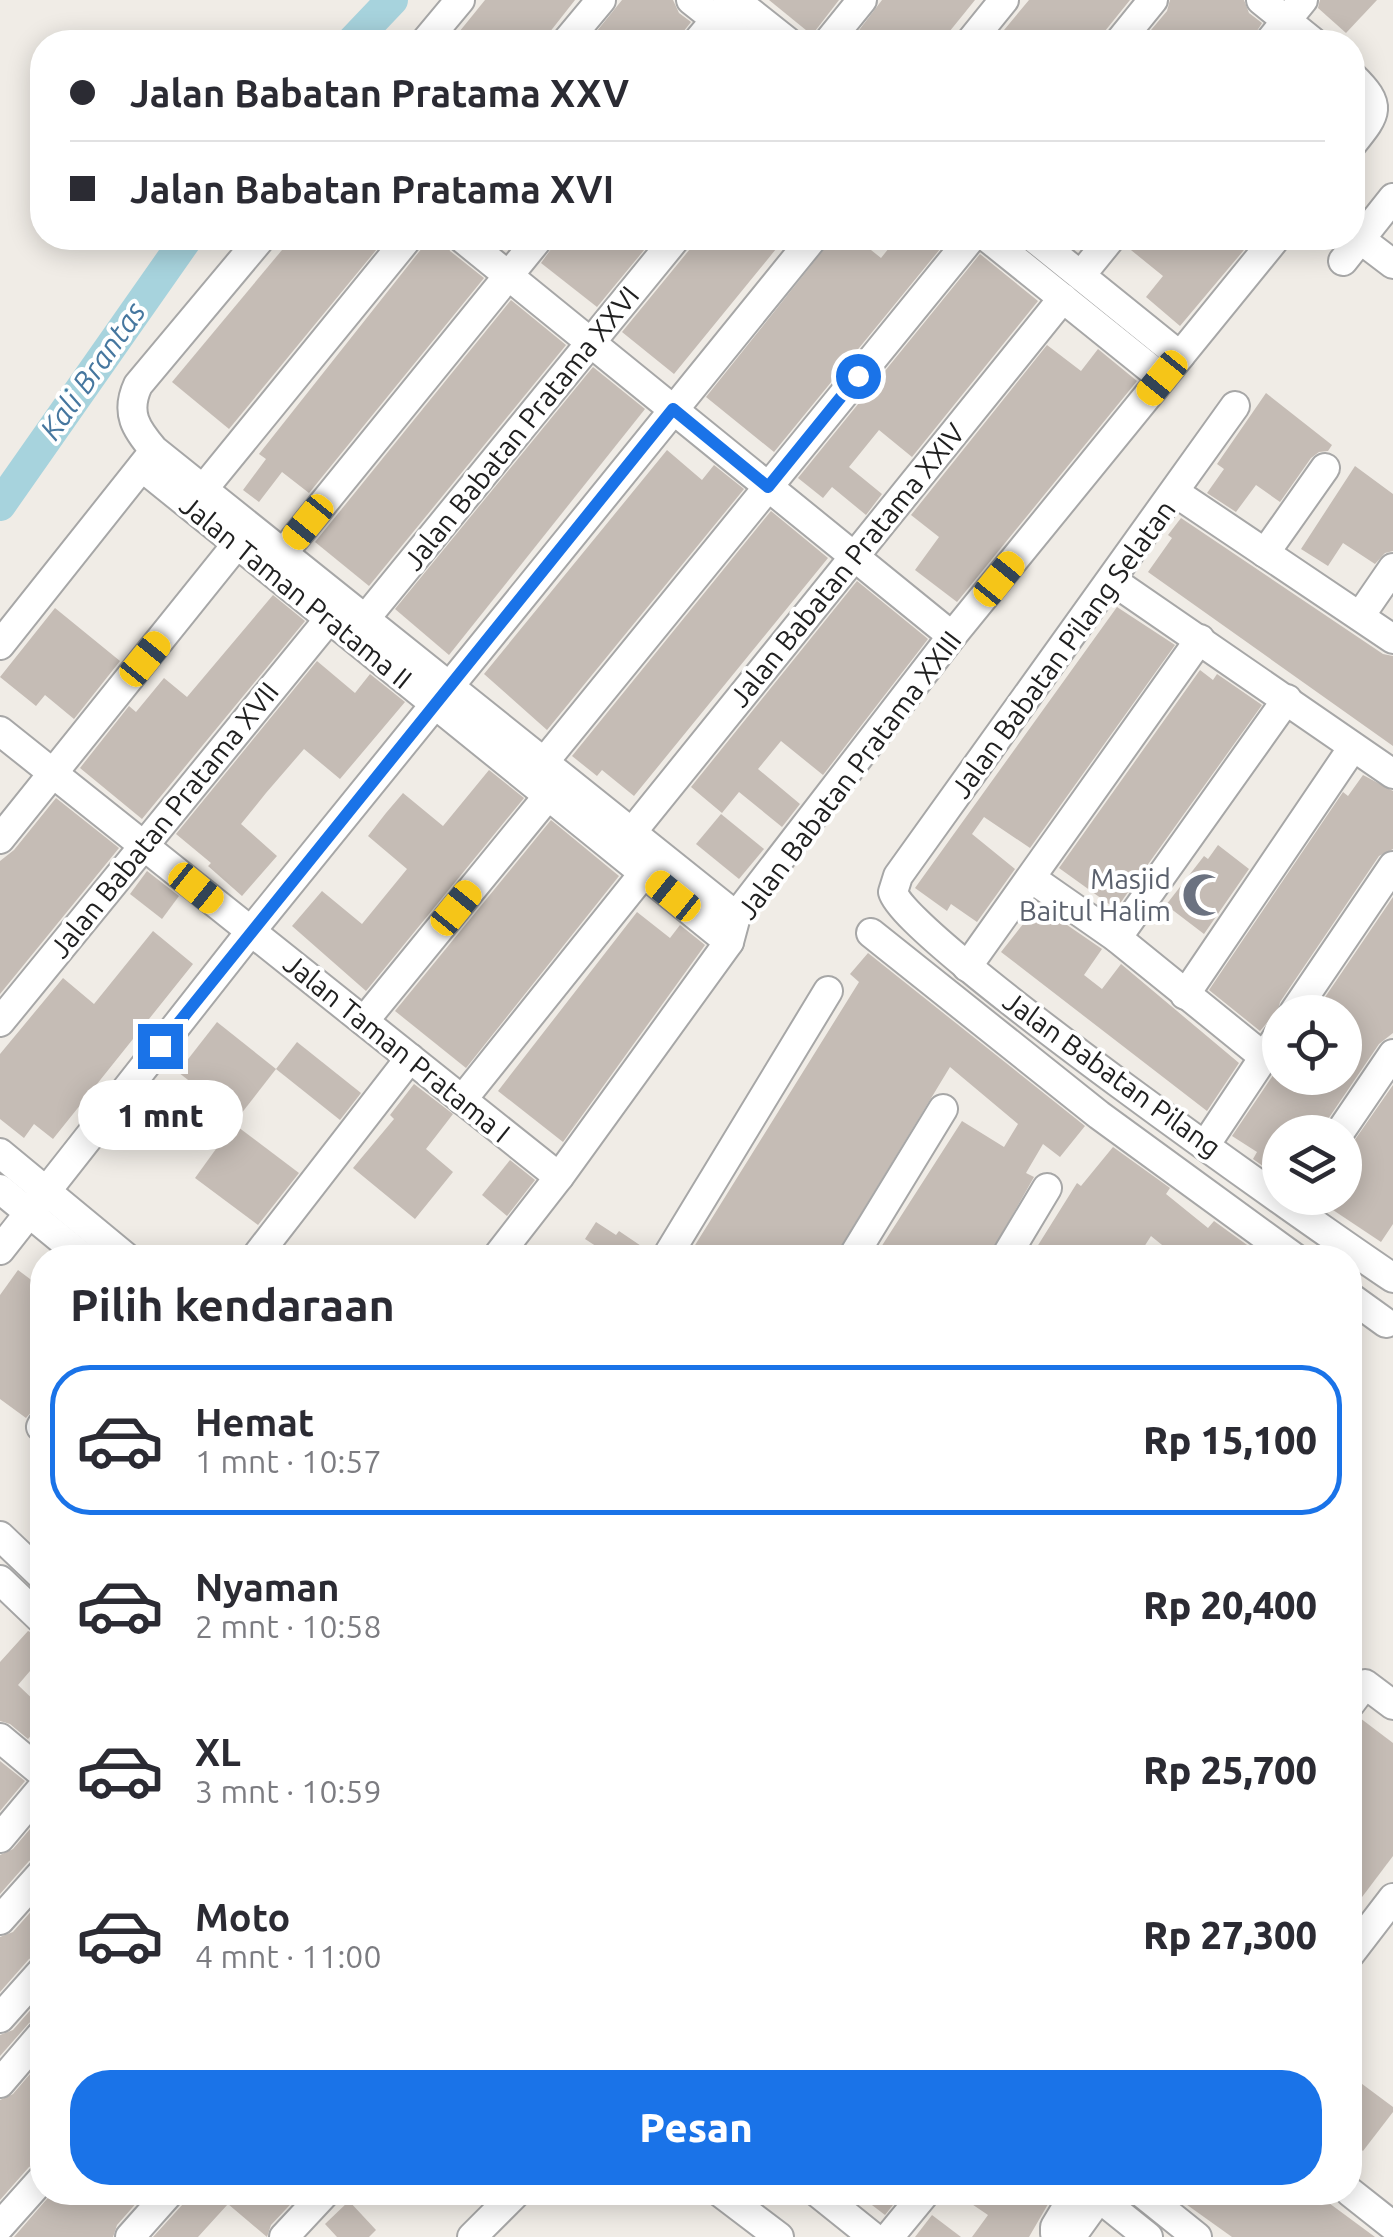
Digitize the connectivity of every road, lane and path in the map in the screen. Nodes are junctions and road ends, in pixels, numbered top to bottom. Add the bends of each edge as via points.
1 (460, 0) edge
2 (601, 0) edge
3 (691, 0) edge
4 (862, 0) edge
5 (1004, 0) edge
6 (1153, 0) edge
7 (1261, 0) edge
8 (728, 6) edge
9 (1286, 21) edge
10 (435, 30) edge
11 (576, 30) edge
12 (707, 30) edge
13 (739, 30) edge
14 (768, 30) edge
15 (838, 30) edge
16 (980, 30) edge
17 (1129, 30) edge
18 (1365, 90) edge
19 (1365, 126) edge
20 (1373, 229) edge
21 (251, 250) edge
22 (398, 250) edge
23 (477, 250) edge
24 (530, 250) edge
25 (666, 250) edge
26 (803, 250) edge
27 (961, 250) edge
28 (1003, 250) edge
29 (1049, 250) edge
30 (1101, 250) edge
31 (1266, 250) edge
32 (1393, 264) edge
33 (1081, 275) junction
34 (508, 276) junction
35 (1063, 298) junction
36 (591, 342) junction
37 (1180, 356) junction
38 (1162, 378) junction
39 (1236, 406) dead end
40 (673, 409) junction
41 (148, 459) junction
42 (1325, 468) dead end
43 (768, 487) junction
44 (1176, 494) junction
45 (196, 497) junction
46 (237, 544) junction
47 (1265, 553) junction
48 (284, 554) junction
49 (854, 556) junction
50 (1393, 568) edge
51 (1113, 582) junction
52 (1360, 616) junction
53 (330, 619) junction
54 (366, 619) junction
55 (952, 636) junction
56 (1200, 639) junction
57 (1393, 639) edge
58 (0, 645) edge
59 (441, 694) junction
60 (1287, 699) junction
61 (0, 730) edge
62 (1353, 746) junction
63 (544, 762) junction
64 (53, 773) junction
65 (1393, 774) edge
66 (548, 796) junction
67 (632, 832) junction
68 (0, 839) edge
69 (142, 844) junction
70 (1393, 866) edge
71 (644, 873) junction
72 (1031, 878) junction
73 (893, 892) joint
74 (733, 929) junction
75 (250, 931) junction
76 (870, 933) dead end
77 (1117, 938) junction
78 (968, 968) junction
79 (828, 992) dead end
80 (1186, 995) junction
81 (1306, 995) edge
82 (364, 1021) junction
83 (0, 1022) edge
84 (1393, 1054) edge
85 (1262, 1055) edge
86 (410, 1058) junction
87 (1262, 1060) edge
88 (462, 1100) junction
89 (1110, 1100) junction
90 (943, 1108) dead end
91 (1352, 1115) edge
92 (1206, 1144) junction
93 (0, 1153) edge
94 (559, 1178) junction
95 (1262, 1181) edge
96 (1047, 1188) dead end
97 (0, 1189) edge
98 (38, 1202) junction
99 (1311, 1215) edge
100 (1393, 1243) edge
101 (73, 1245) edge
102 (106, 1245) edge
103 (265, 1245) edge
104 (506, 1245) edge
105 (674, 1245) edge
106 (860, 1245) edge
107 (1012, 1245) edge
108 (1280, 1245) edge
109 (1349, 1245) edge
110 (0, 1250) edge
111 (1362, 1255) edge
112 (1385, 1273) edge
113 (1362, 1306) edge
114 (1386, 1323) dead end
115 (0, 1536) edge
116 (30, 1565) edge
117 (0, 1580) edge
118 (30, 1609) edge
119 (1362, 1688) edge
120 (1393, 1705) edge
121 (0, 1738) edge
122 (30, 1763) edge
123 (30, 1802) edge
124 (0, 1838) edge
125 (30, 1886) edge
126 (1393, 1898) edge
127 (0, 1920) edge
128 (1362, 1938) edge
129 (30, 1984) edge
130 (0, 2018) edge
131 (30, 2048) edge
132 (0, 2083) edge
133 (30, 2192) edge
134 (1362, 2201) edge
135 (158, 2205) edge
136 (314, 2205) edge
137 (504, 2205) edge
138 (737, 2205) edge
139 (833, 2205) edge
140 (915, 2205) edge
141 (1078, 2205) edge
142 (1084, 2205) edge
143 (1104, 2205) edge
144 (1157, 2205) edge
145 (0, 2226) edge
146 (1393, 2226) edge
147 (130, 2237) edge
148 (284, 2237) edge
149 (472, 2237) edge
150 (779, 2237) edge
151 (873, 2237) edge
152 (889, 2237) edge
153 (1061, 2237) edge
154 (1070, 2237) edge
155 (1148, 2237) edge
156 (1197, 2237) edge

1 - 10 street
2 - 11 street
3 - 8 street
4 - 15 street
5 - 16 street
6 - 17 street
7 - 9 street
8 - 12 street
8 - 13 street
8 - 14 street
18 - 19 street via 1374,114
20 - 32 street
21 - 41 street via 131,400
22 - 45 street
23 - 34 street
24 - 34 street
25 - 36 street, Jalan Babatan Pratama XXVI
26 - 40 street
27 - 43 street
28 - 35 street
29 - 33 street
30 - 33 street
31 - 37 street, Jalan Babatan Pratama XXIII
33 - 37 street
34 - 36 street
34 - 48 street
35 - 38 street
35 - 49 street, Jalan Babatan Pratama XXIV
36 - 40 street
36 - 54 street, Jalan Babatan Pratama XXVI
37 - 38 street, Jalan Babatan Pratama XXIII
38 - 55 street, Jalan Babatan Pratama XXIII
39 - 44 street, Jalan Babatan Pilang Selatan
40 - 43 street
40 - 59 street
41 - 45 street, Jalan Taman Pratama II
41 - 58 street
42 - 47 street
43 - 49 street
43 - 63 street
44 - 47 street
44 - 51 street, Jalan Babatan Pilang Selatan
45 - 46 street, Jalan Taman Pratama II
45 - 48 street, Jalan Taman Pratama II
46 - 53 street, Jalan Taman Pratama II
46 - 64 street
47 - 52 street
48 - 54 street, Jalan Taman Pratama II
49 - 55 street
49 - 67 street, Jalan Babatan Pratama XXIV
50 - 52 street
51 - 56 street
51 - 73 street, Jalan Babatan Pilang Selatan via 898,876
52 - 57 street
53 - 59 street, Jalan Taman Pratama II
53 - 69 street, Jalan Babatan Pratama XVII
54 - 59 street, Jalan Taman Pratama II
55 - 74 street, Jalan Babatan Pratama XXIII
56 - 60 street
56 - 72 street
59 - 63 street, Jalan Taman Pratama II
59 - 66 street, Jalan Taman Pratama II
59 - 75 street
60 - 62 street
60 - 77 street
61 - 64 street, Jalan Taman Pratama I
62 - 65 street
62 - 80 street
63 - 67 street, Jalan Taman Pratama II
64 - 68 street
64 - 69 street, Jalan Taman Pratama I
66 - 71 street, Jalan Taman Pratama II
66 - 82 street
67 - 74 street, Jalan Taman Pratama II
69 - 75 street, Jalan Taman Pratama I
69 - 83 street, Jalan Babatan Pratama XVII
70 - 81 street
71 - 74 street, Jalan Taman Pratama II
71 - 88 street
72 - 77 street
72 - 78 street
73 - 78 street, Jalan Babatan Pilang
74 - 94 street, Jalan Babatan Pratama XXIII
75 - 82 street, Jalan Taman Pratama I
75 - 98 street
76 - 89 street
77 - 80 street
78 - 89 street, Jalan Babatan Pilang
79 - 105 street
80 - 85 street
82 - 86 street, Jalan Taman Pratama I
84 - 91 street
86 - 88 street, Jalan Taman Pratama I
86 - 103 street
87 - 92 street
88 - 94 street, Jalan Taman Pratama I
89 - 92 street, Jalan Babatan Pilang
89 - 108 street
90 - 106 street
92 - 95 street, Jalan Babatan Pilang
93 - 98 street
94 - 104 street, Jalan Babatan Pratama XXIII
96 - 107 street
97 - 98 street
98 - 101 street
98 - 102 street
98 - 110 street
99 - 109 street, Jalan Babatan Pilang
100 - 112 street
111 - 112 street, Jalan Babatan Pilang
113 - 114 street
115 - 116 street
117 - 118 street
119 - 120 street
121 - 122 street
123 - 124 street
125 - 127 street
126 - 128 street
129 - 130 street
131 - 132 street
133 - 145 street
134 - 146 street
135 - 147 street
136 - 148 street
137 - 149 street
138 - 150 street
139 - 151 street
140 - 152 street
141 - 153 street via 1055,2227
142 - 154 street
143 - 155 street
144 - 156 street

